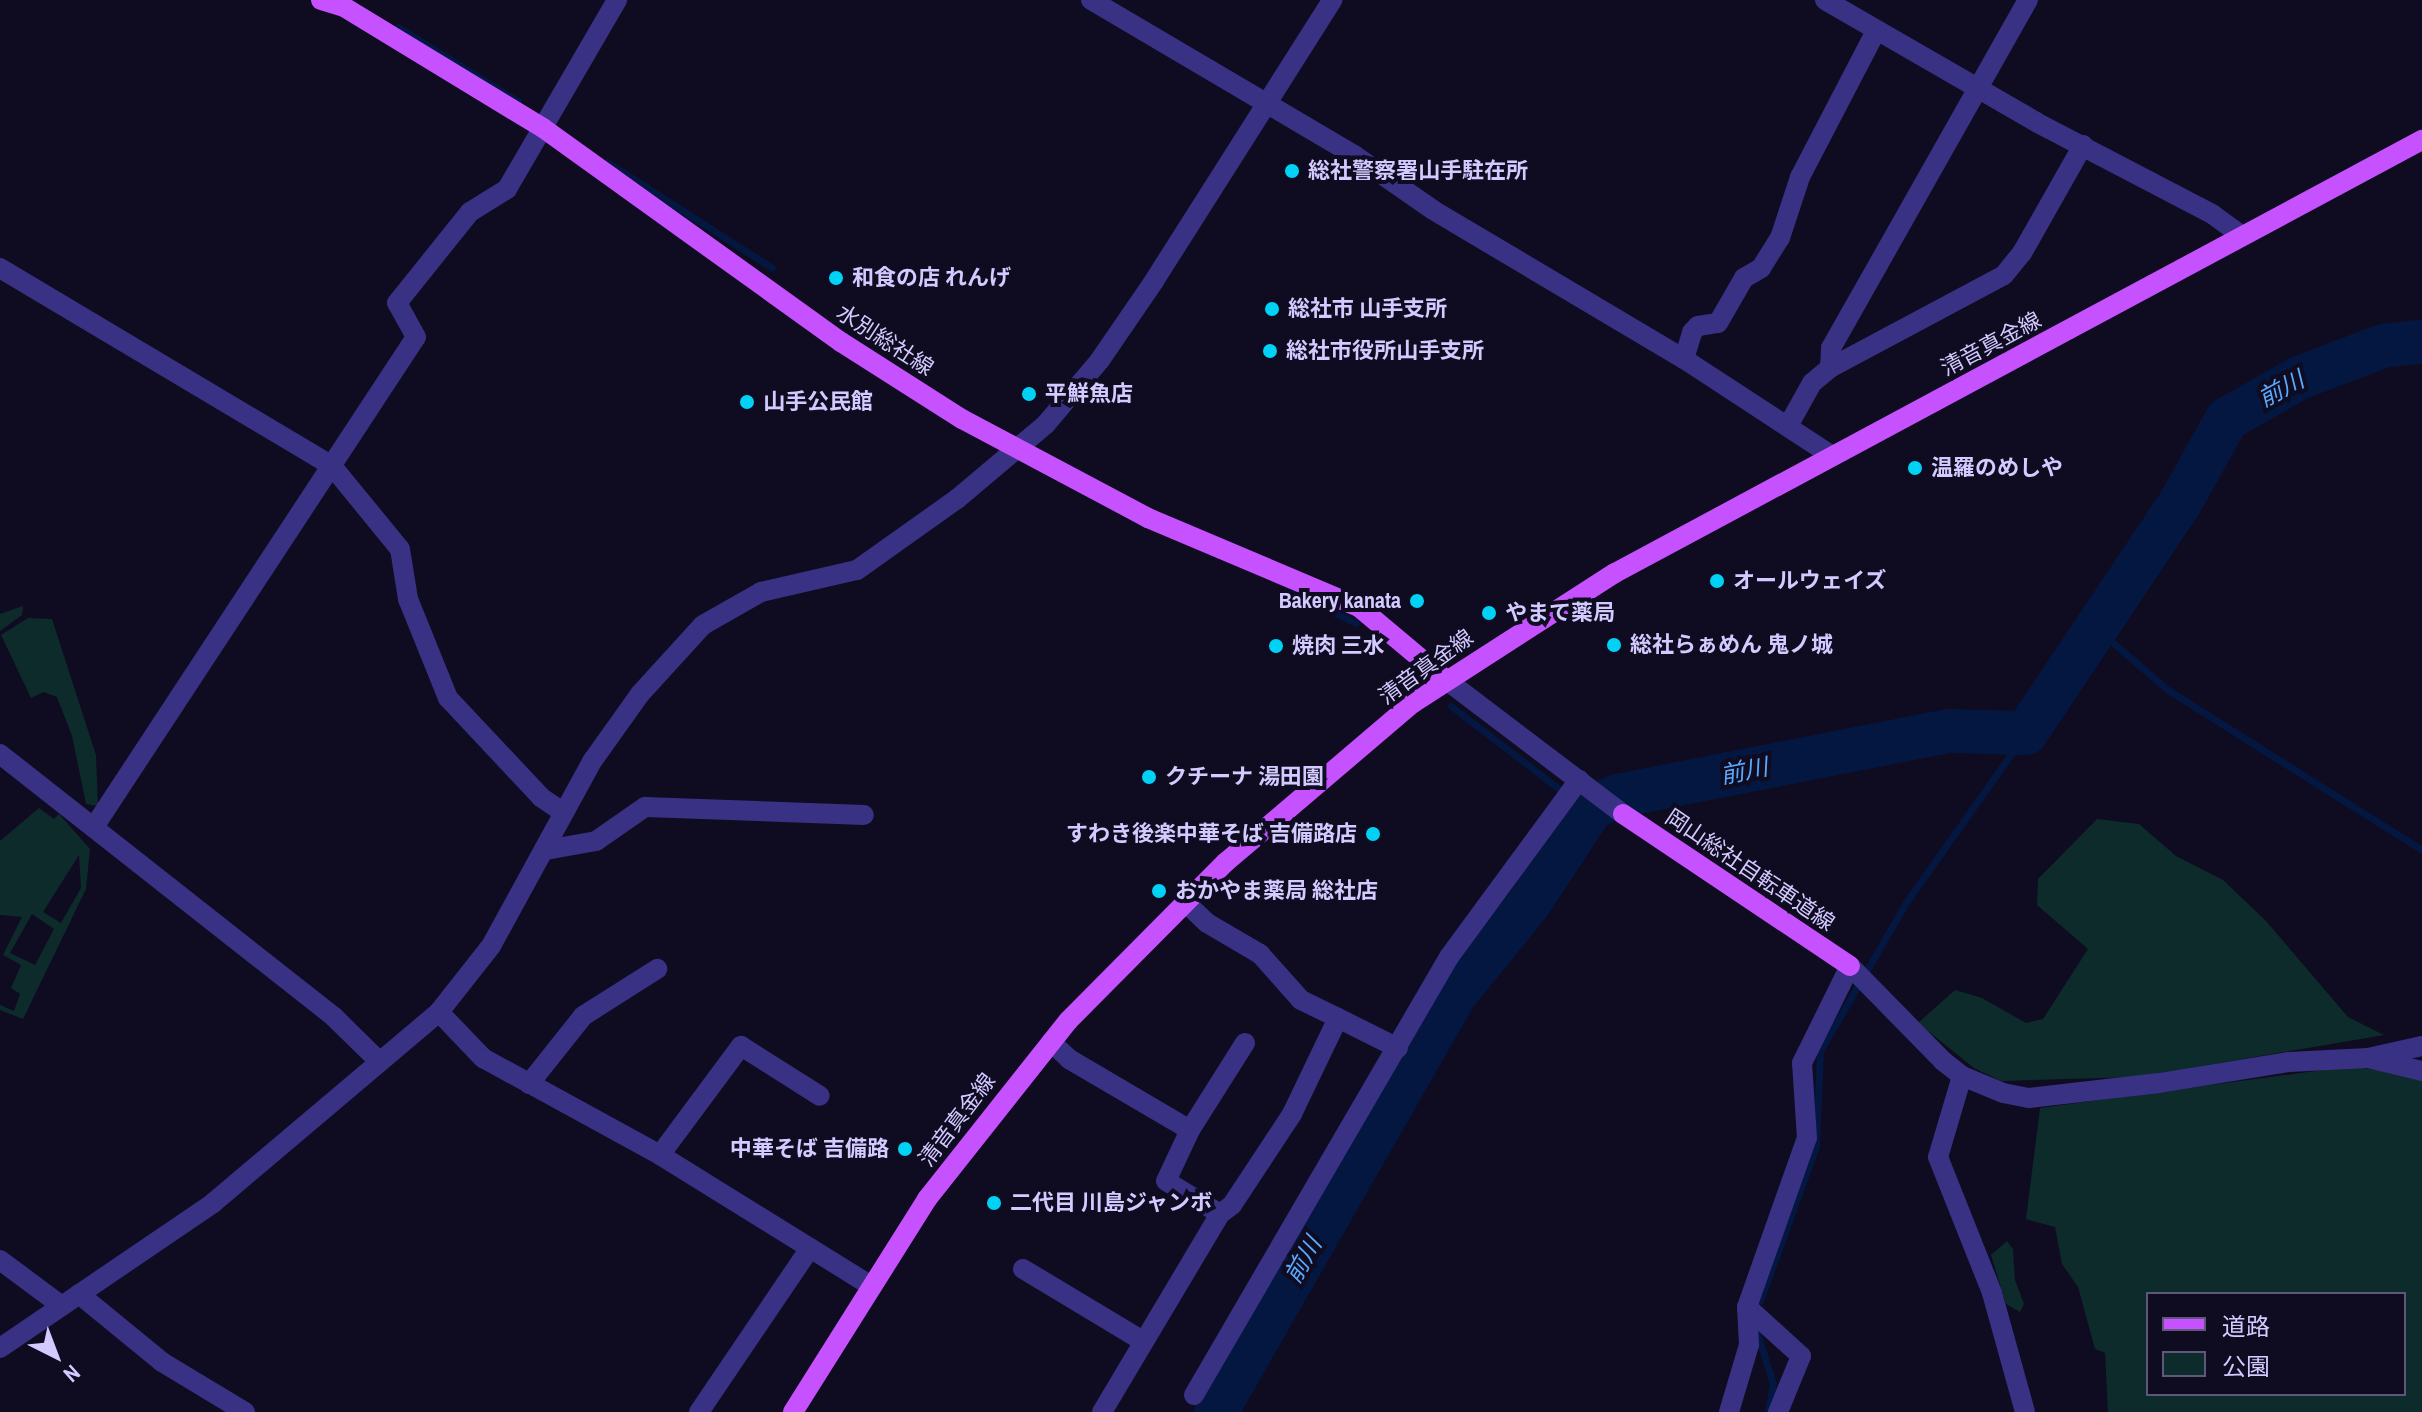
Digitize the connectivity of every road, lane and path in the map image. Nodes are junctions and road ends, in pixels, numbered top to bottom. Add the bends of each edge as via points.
1 (321, 0) edge
2 (617, 0) edge
3 (1091, 0) edge
4 (1332, 0) edge
5 (1825, 0) edge
6 (2028, 0) edge
7 (1876, 31) junction
8 (1979, 90) junction
9 (1265, 105) junction
10 (543, 128) junction
11 (2422, 140) edge
12 (2083, 145) junction
13 (2242, 236) junction
14 (0, 268) edge
15 (1684, 359) junction
16 (1830, 368) junction
17 (1788, 426) junction
18 (1019, 451) junction
19 (1832, 456) junction
20 (332, 466) junction
21 (1445, 679) junction
22 (0, 754) edge
23 (1572, 789) junction
24 (1612, 805) joint
25 (563, 812) junction
26 (864, 815) dead end
27 (94, 827) junction
28 (546, 850) junction
29 (1184, 901) junction
30 (657, 969) dead end
31 (1859, 975) junction
32 (439, 1012) junction
33 (1338, 1018) junction
34 (1051, 1042) junction
35 (1245, 1043) dead end
36 (2422, 1046) edge
37 (1398, 1048) junction
38 (2368, 1058) junction
39 (380, 1062) junction
40 (2422, 1071) edge
41 (1962, 1076) junction
42 (529, 1084) junction
43 (820, 1096) dead end
44 (1190, 1130) junction
45 (660, 1155) junction
46 (1220, 1214) junction
47 (810, 1248) junction
48 (0, 1260) edge
49 (1023, 1269) dead end
50 (870, 1285) junction
51 (70, 1300) junction
52 (1747, 1307) junction
53 (1143, 1341) junction
54 (0, 1348) edge
55 (1194, 1395) dead end
56 (245, 1412) edge
57 (699, 1412) edge
58 (793, 1412) edge
59 (1102, 1412) edge
60 (1729, 1412) edge
61 (1778, 1412) edge
62 (2025, 1412) edge

1 - 10 main road, 水別総社線 via 344,7
2 - 10 street
3 - 9 street
4 - 9 street
5 - 7 street
6 - 8 street
7 - 8 street
7 - 15 street via 1800,177 1780,238 1761,268 1744,278 1718,323 1692,332
8 - 12 street
8 - 16 street via 1831,348
9 - 15 street
9 - 18 street via 1100,360
10 - 18 main road, 水別総社線 via 841,342
10 - 20 street via 507,189 470,212 397,303 416,337
11 - 13 main road, 清音真金線
12 - 13 street via 2212,214
12 - 16 street via 2004,275
13 - 19 main road, 清音真金線
14 - 20 street
15 - 17 street
16 - 17 street via 1812,383
17 - 19 street
18 - 21 main road, 水別総社線 via 1148,518 1359,607
18 - 25 street via 857,570 761,592 703,625 640,694
19 - 21 main road, 清音真金線 via 1615,573
20 - 25 street via 400,549 412,612 448,698 542,798
20 - 27 street
21 - 23 street
21 - 29 main road, 清音真金線 via 1318,781
22 - 27 street
23 - 24 street
23 - 37 street via 1449,957
24 - 31 main road, 岡山総社自転車道線
25 - 28 street
26 - 28 street via 645,807 613,834
27 - 39 street via 334,1017
28 - 32 street via 465,984
29 - 33 street via 1207,923 1260,954 1301,1000
29 - 34 main road, 清音真金線
30 - 42 street via 583,1016
31 - 41 street
31 - 52 street via 1802,1063 1807,1138
32 - 39 street
32 - 42 street via 483,1058
33 - 37 street
33 - 46 street via 1292,1114 1232,1205
34 - 44 street via 1069,1059
34 - 50 main road, 清音真金線 via 936,1187
35 - 44 street
36 - 38 street
37 - 55 street
38 - 40 street
38 - 41 street via 2289,1062 2029,1098
39 - 51 street via 213,1203
41 - 62 street via 1938,1157 1992,1293
42 - 45 street
43 - 45 street via 741,1046
44 - 46 street via 1166,1181
45 - 47 street
46 - 53 street
47 - 50 street
47 - 57 street
48 - 51 street
49 - 53 street
50 - 58 main road, 清音真金線
51 - 54 street
51 - 56 street
52 - 60 street via 1749,1345
52 - 61 street via 1801,1356
53 - 59 street

